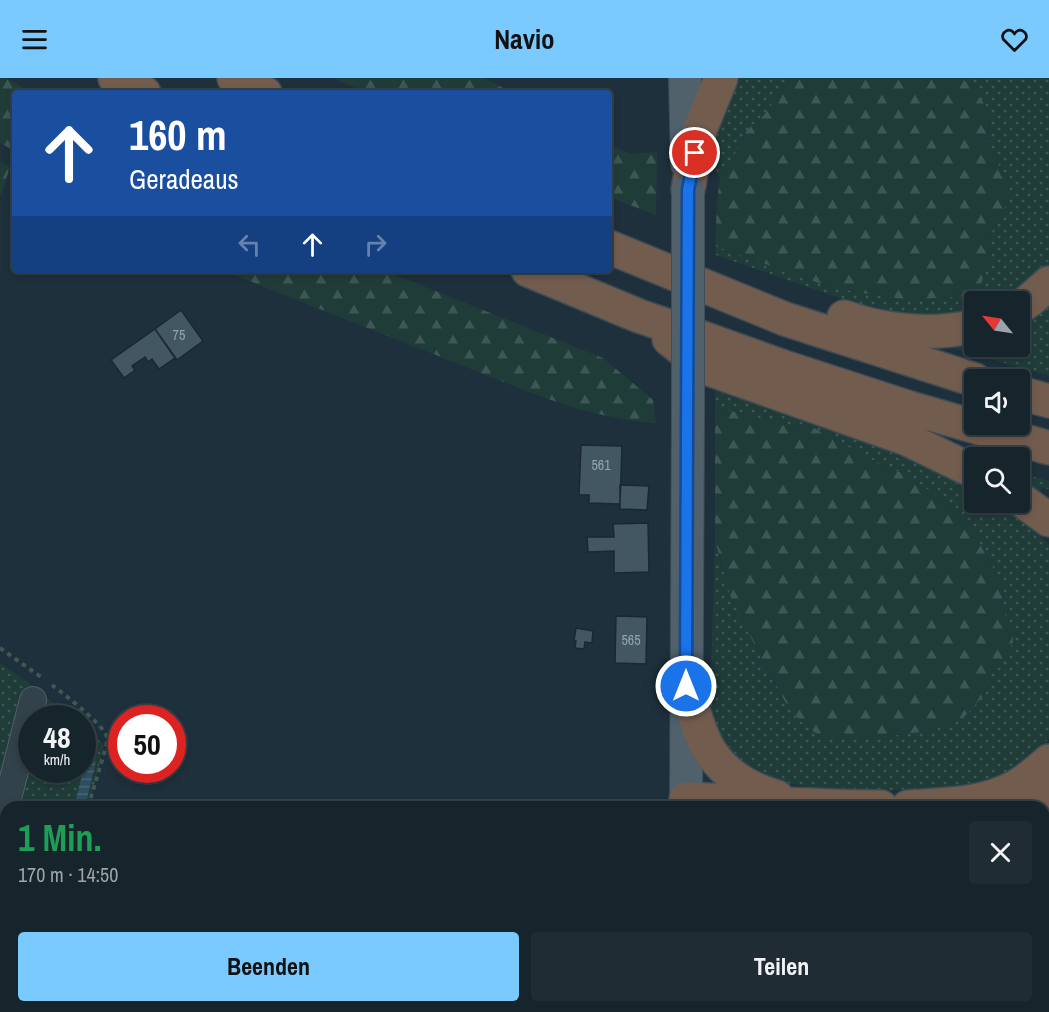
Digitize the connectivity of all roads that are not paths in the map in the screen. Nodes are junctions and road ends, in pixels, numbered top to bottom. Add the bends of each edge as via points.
1 (115, 78) edge
2 (234, 78) edge
3 (685, 78) edge
4 (721, 78) edge
5 (138, 90) edge
6 (259, 90) edge
7 (688, 190) junction
8 (612, 248) edge
9 (649, 265) junction
10 (535, 273) edge
11 (1049, 283) edge
12 (1030, 300) edge
13 (639, 316) junction
14 (964, 329) edge
15 (964, 376) edge
16 (1030, 396) edge
17 (1049, 401) edge
18 (1049, 448) edge
19 (964, 467) edge
20 (1030, 506) edge
21 (1049, 520) edge
22 (686, 686) junction
23 (33, 700) dead end
24 (32, 705) edge
25 (1049, 761) edge
26 (18, 772) edge
27 (9, 801) edge
28 (686, 801) edge
29 (794, 801) edge
30 (972, 801) edge

1 - 5 highway
2 - 6 highway
3 - 7 main road
4 - 7 highway via 698,135
7 - 22 main road, bridge
8 - 9 highway
9 - 14 highway via 729,278 824,312 880,327 937,332
9 - 15 highway via 785,319
10 - 13 highway
11 - 12 highway
13 - 18 highway via 899,405
13 - 19 highway via 706,368 907,439
16 - 17 highway
20 - 21 highway
22 - 28 main road
22 - 29 highway via 710,751 726,770 763,793
23 - 24 lane
25 - 30 highway via 1013,788
26 - 27 lane

